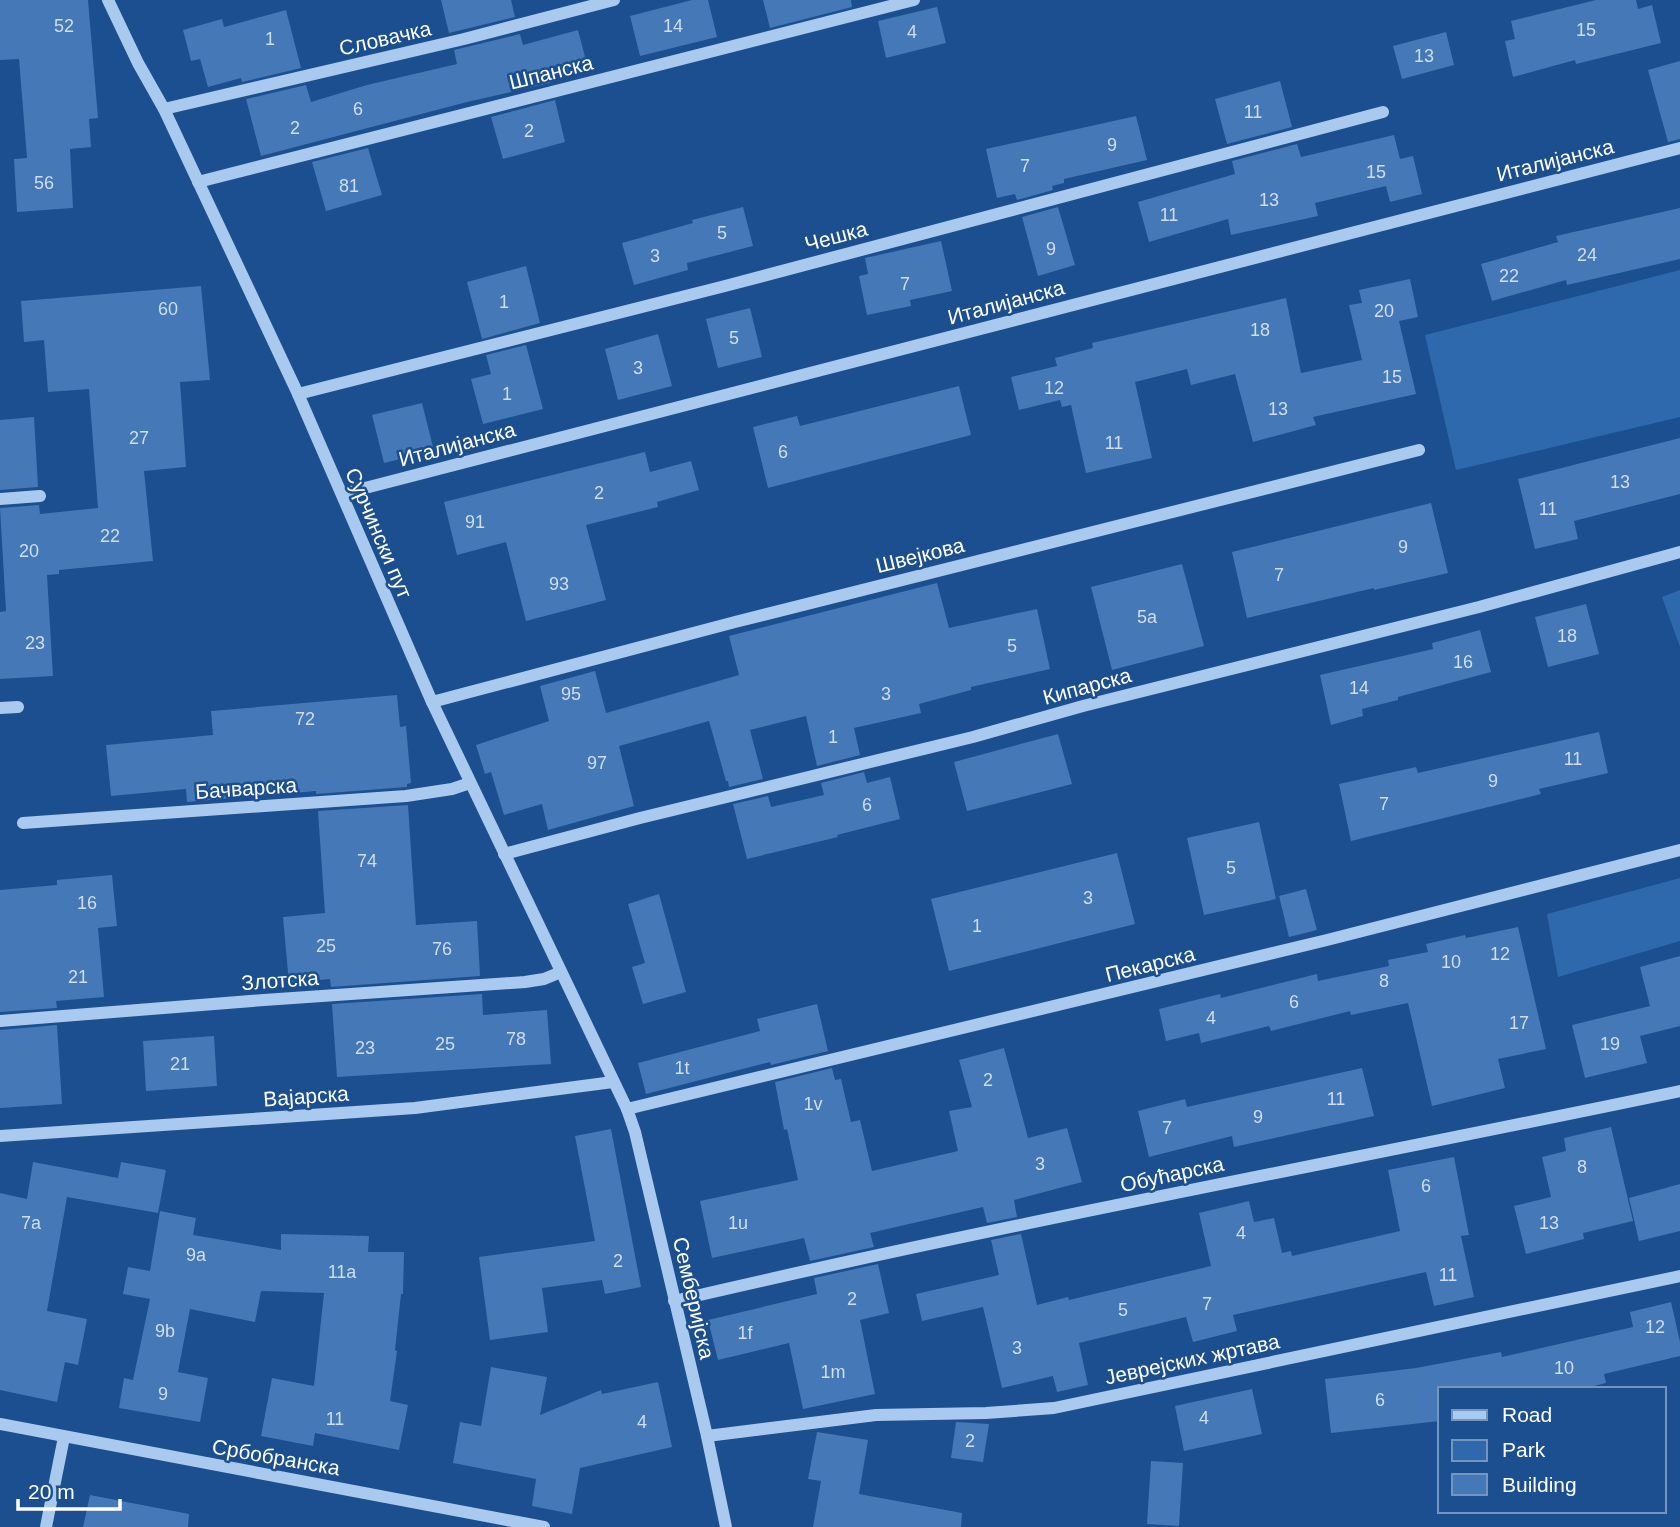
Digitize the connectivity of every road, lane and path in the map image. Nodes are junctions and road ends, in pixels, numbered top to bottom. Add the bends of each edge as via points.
1 (108, 0) edge
2 (614, 0) edge
3 (914, 0) edge
4 (164, 109) junction
5 (1383, 112) dead end
6 (1680, 148) edge
7 (198, 182) junction
8 (298, 394) junction
9 (1419, 450) dead end
10 (342, 494) junction
11 (40, 496) dead end
12 (0, 499) edge
13 (1680, 552) edge
14 (432, 702) junction
15 (18, 707) dead end
16 (0, 708) edge
17 (470, 783) junction
18 (23, 823) dead end
19 (1680, 850) edge
20 (504, 854) junction
21 (561, 972) junction
22 (0, 1021) edge
23 (613, 1082) junction
24 (1680, 1091) edge
25 (627, 1109) junction
26 (0, 1136) edge
27 (1680, 1276) edge
28 (674, 1301) junction
29 (0, 1424) edge
30 (707, 1436) junction
31 (64, 1437) junction
32 (46, 1527) edge
33 (544, 1527) edge
34 (726, 1527) edge

1 - 4 street, Сурчински пут
2 - 4 street, Словачка via 464,40
3 - 7 street, Шпанска
4 - 7 street, Сурчински пут
5 - 8 street, Чешка
6 - 10 street, Италијанска
7 - 8 street, Сурчински пут
8 - 10 street, Сурчински пут
9 - 14 street, Швејкова
10 - 14 street, Сурчински пут
11 - 12 street
13 - 20 street, Кипарска
14 - 17 street, Сурчински пут
15 - 16 street
17 - 18 street, Бачварска via 406,796
17 - 20 street, Сурчински пут
19 - 25 street, Пекарска
20 - 21 street, Сурчински пут
21 - 22 street, Злотска via 525,982
21 - 23 street, Сурчински пут
23 - 25 street, Семберијска
23 - 26 street, Вајарска via 415,1108
24 - 28 street, Обућарска
25 - 28 street, Семберијска
27 - 30 street, Јеврејских жртава via 1054,1408 876,1415
28 - 30 street, Семберијска
29 - 31 street, Србобранска
30 - 34 street, Семберијска
31 - 32 street
31 - 33 street, Србобранска

